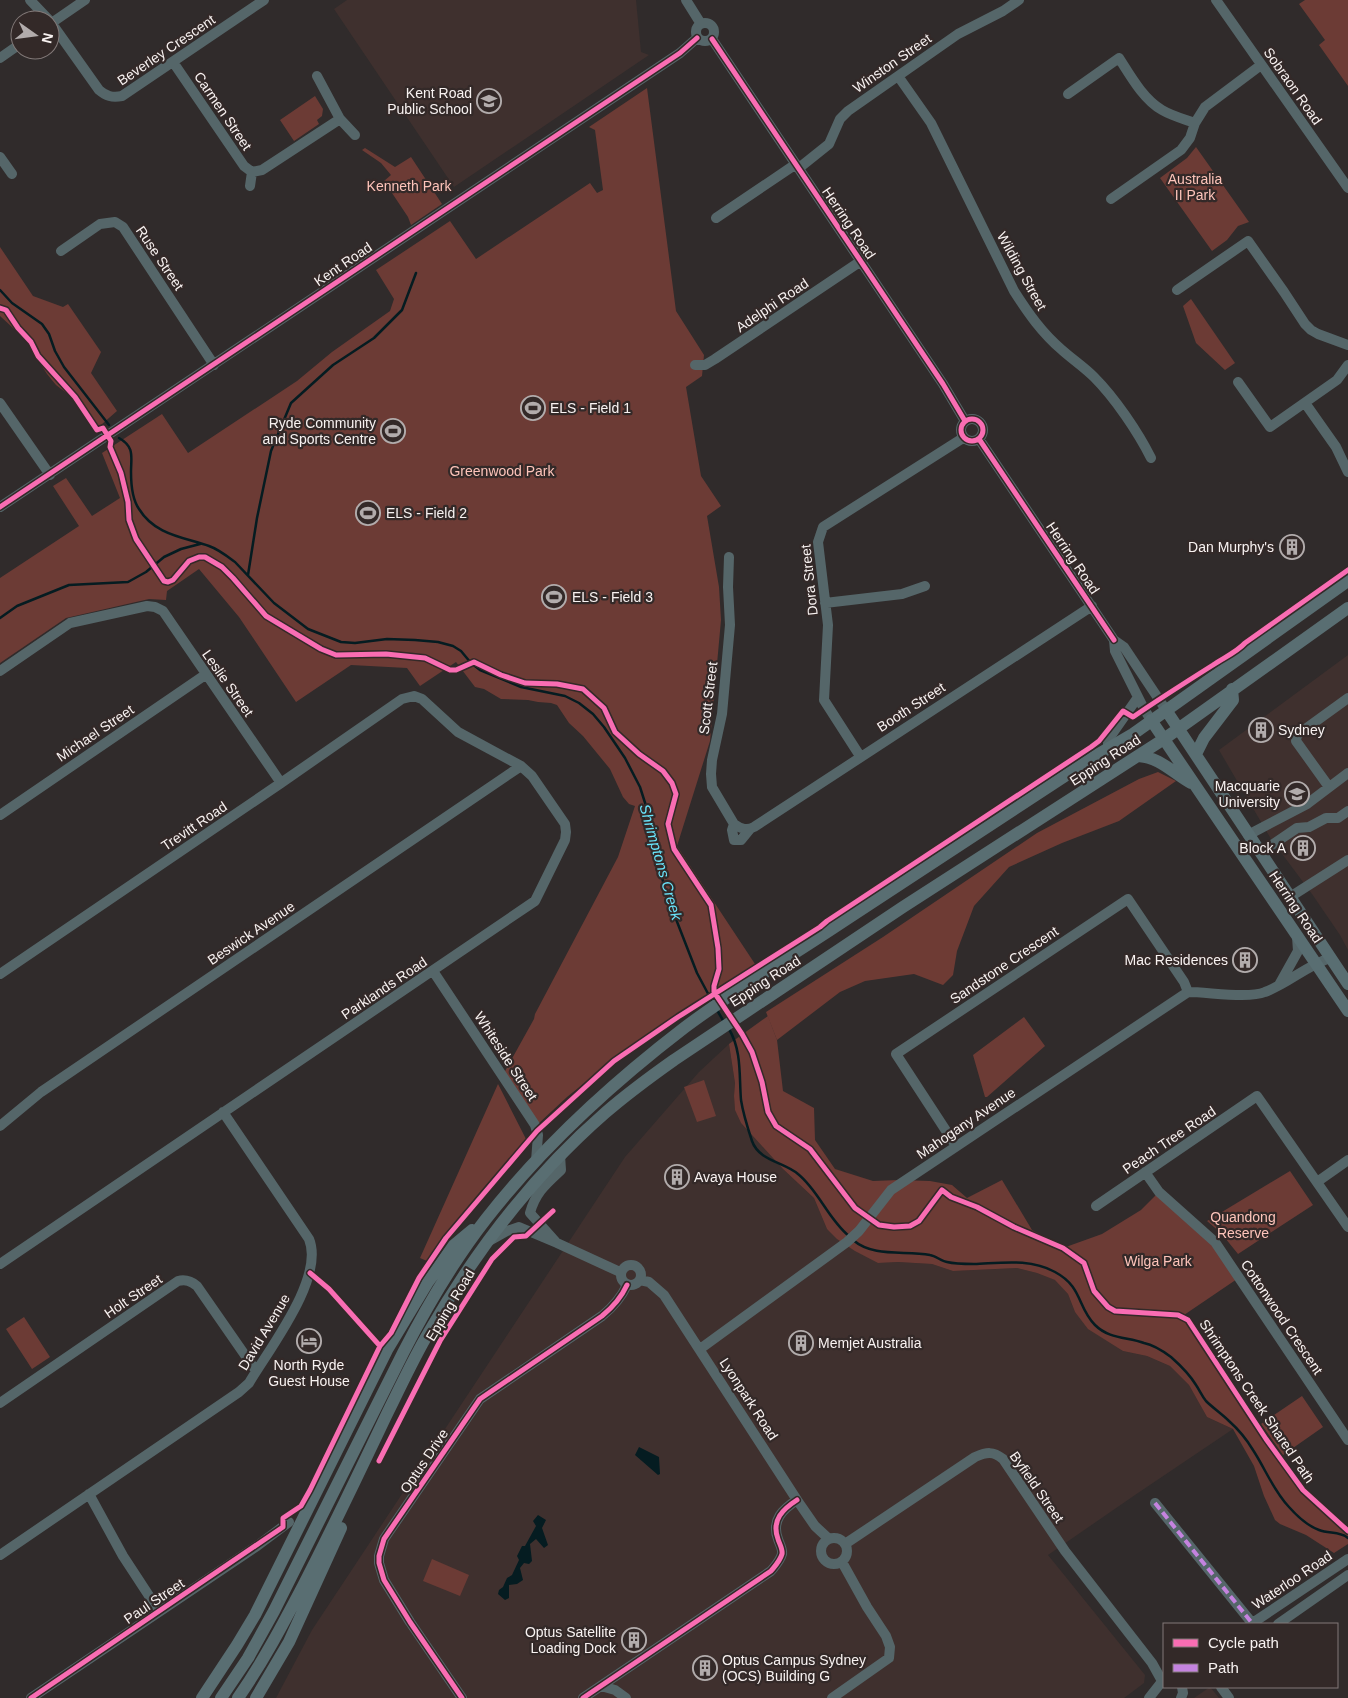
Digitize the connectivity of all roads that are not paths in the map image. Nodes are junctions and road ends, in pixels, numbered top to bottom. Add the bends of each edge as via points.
1 (30, 0) edge
2 (85, 0) edge
3 (264, 0) edge
4 (686, 0) edge
5 (1018, 0) edge
6 (1216, 0) edge
7 (39, 10) edge
8 (60, 16) edge
9 (700, 24) junction
10 (60, 36) edge
11 (697, 38) junction
12 (712, 39) junction
13 (173, 62) junction
14 (1261, 64) junction
15 (317, 76) dead end
16 (898, 76) junction
17 (1068, 94) dead end
18 (340, 119) junction
19 (1196, 122) junction
20 (355, 135) dead end
21 (0, 156) edge
22 (798, 166) junction
23 (252, 172) junction
24 (12, 174) dead end
25 (250, 186) dead end
26 (1348, 188) edge
27 (1111, 199) dead end
28 (716, 218) dead end
29 (61, 251) dead end
30 (862, 261) junction
31 (1177, 290) dead end
32 (1348, 345) edge
33 (214, 364) junction
34 (695, 365) dead end
35 (1348, 365) edge
36 (1238, 382) dead end
37 (0, 403) edge
38 (1305, 403) junction
39 (965, 421) junction
40 (963, 438) junction
41 (979, 439) junction
42 (1151, 458) dead end
43 (1348, 472) edge
44 (50, 474) junction
45 (0, 507) edge
46 (729, 556) dead end
47 (1348, 581) edge
48 (925, 586) dead end
49 (826, 604) junction
50 (1092, 606) junction
51 (1348, 608) edge
52 (1114, 640) junction
53 (0, 671) edge
54 (205, 675) junction
55 (1232, 689) junction
56 (1138, 697) junction
57 (1348, 698) edge
58 (402, 700) joint
59 (1166, 710) junction
60 (1151, 720) junction
61 (1179, 728) junction
62 (1164, 739) junction
63 (1108, 748) junction
64 (1196, 754) junction
65 (860, 756) junction
66 (1138, 756) junction
67 (521, 766) junction
68 (1348, 773) edge
69 (281, 783) junction
70 (1195, 785) junction
71 (1328, 786) junction
72 (1348, 811) edge
73 (0, 815) edge
74 (748, 829) joint
75 (1248, 835) junction
76 (1260, 853) junction
77 (1348, 860) edge
78 (1290, 897) junction
79 (1295, 932) junction
80 (1330, 958) junction
81 (1316, 963) junction
82 (433, 972) junction
83 (0, 974) edge
84 (1348, 984) edge
85 (1279, 986) junction
86 (1188, 992) junction
87 (1348, 1011) edge
88 (223, 1112) junction
89 (0, 1126) edge
90 (956, 1146) junction
91 (560, 1155) junction
92 (1348, 1160) edge
93 (536, 1161) junction
94 (1145, 1172) junction
95 (1317, 1182) junction
96 (1096, 1206) dead end
97 (486, 1219) junction
98 (1348, 1227) edge
99 (486, 1243) junction
100 (557, 1243) junction
101 (0, 1264) edge
102 (620, 1272) junction
103 (640, 1280) junction
104 (627, 1285) junction
105 (700, 1349) junction
106 (256, 1371) junction
107 (0, 1403) edge
108 (1348, 1440) edge
109 (374, 1443) junction
110 (89, 1494) junction
111 (797, 1500) junction
112 (1155, 1503) dead end
113 (289, 1522) dead end
114 (829, 1539) junction
115 (845, 1544) junction
116 (0, 1554) edge
117 (1348, 1559) edge
118 (842, 1562) junction
119 (1348, 1576) edge
120 (159, 1611) junction
121 (1251, 1623) edge
122 (1253, 1623) edge
123 (1279, 1623) edge
124 (1162, 1683) edge
125 (601, 1686) junction
126 (31, 1698) edge
127 (202, 1698) edge
128 (220, 1698) edge
129 (238, 1698) edge
130 (256, 1698) edge
131 (462, 1698) edge
132 (583, 1698) edge
133 (626, 1698) edge
134 (832, 1698) edge
135 (1149, 1698) edge
136 (1159, 1698) edge

1 - 7 street
2 - 8 street
3 - 13 street, Beverley Crescent
4 - 9 street
5 - 16 street, Winston Street via 958,34
6 - 14 street, Sobraon Road
9 - 11 street via 696,29
9 - 12 street via 712,26
10 - 13 street, Beverley Crescent via 106,96 122,96
11 - 12 street via 704,42
11 - 33 street, Kent Road via 680,53
12 - 22 street, Herring Road
13 - 23 street, Carmen Street via 244,166
14 - 19 street via 1205,107
14 - 26 street, Sobraon Road
15 - 18 street
16 - 22 street, Winston Street via 848,111 840,119 829,144
16 - 42 street, Wilding Street via 931,123 1028,313 1042,331 1095,378 1125,415
17 - 19 street via 1119,58 1149,101 1173,115
18 - 20 street
18 - 23 street via 262,170
19 - 27 street via 1181,150
21 - 24 street
22 - 28 street, Winston Street
22 - 30 street, Herring Road
23 - 25 street
29 - 33 street, Ruse Street via 100,224 115,222 123,227
30 - 34 street, Adelphi Road via 705,366
30 - 39 street, Herring Road
31 - 32 street via 1248,242 1311,330
33 - 44 street, Kent Road
35 - 38 street via 1337,380
36 - 38 street via 1270,426
37 - 44 street
38 - 43 street via 1336,447
39 - 40 street via 960,431
39 - 41 street via 972,418 979,421 983,428
40 - 41 street via 969,441
40 - 49 street, Dora Street via 823,527 818,542
41 - 50 street, Herring Road
44 - 45 street, Kent Road
46 - 74 street, Scott Street via 730,625 722,714 711,774 712,788 734,824
47 - 59 main road, Epping Road
48 - 49 street via 902,594
49 - 65 street, Dora Street via 824,700
50 - 52 street, Herring Road
50 - 65 street, Booth Street
51 - 55 main road, Epping Road
52 - 56 street, Herring Road via 1115,651
52 - 59 street, Herring Road via 1124,647
53 - 54 street, Leslie Street via 70,623 147,606 163,611
54 - 69 street, Leslie Street
54 - 73 street, Michael Street
55 - 61 main road, Epping Road
55 - 64 main road via 1233,700
56 - 60 street, Herring Road
56 - 63 street via 1108,740
57 - 71 street via 1297,735 1296,741
58 - 67 street, Parklands Road via 414,696 422,699 458,732
58 - 69 street, Trevitt Road
59 - 60 main road, Epping Road
59 - 61 main road, Herring Road
60 - 62 main road, Herring Road
60 - 63 main road, Epping Road
61 - 62 main road, Epping Road
61 - 64 main road, Herring Road
62 - 66 main road, Epping Road
62 - 70 main road, Herring Road
63 - 93 main road, Epping Road via 686,1027 610,1088
64 - 75 main road, Herring Road
65 - 74 street, Booth Street
66 - 70 main road via 1149,756 1159,761
66 - 91 main road, Epping Road via 903,907 638,1085
67 - 82 street, Parklands Road via 532,776 565,824 565,840 535,901
67 - 89 street, Beswick Avenue via 41,1092
68 - 71 street
69 - 83 street, Trevitt Road
70 - 79 main road, Herring Road
71 - 75 street via 1307,804
72 - 76 street via 1338,818 1326,818 1309,827 1297,828
75 - 76 main road, Herring Road
76 - 78 main road, Herring Road
77 - 78 street
78 - 80 main road, Herring Road
79 - 81 main road, Herring Road
79 - 85 street via 1298,951
80 - 81 street
80 - 84 main road, Herring Road
81 - 85 street
81 - 87 main road, Herring Road
82 - 88 street, Parklands Road
82 - 93 street, Whiteside Street via 537,1130
85 - 86 street via 1246,996
86 - 90 street, Mahogany Avenue
86 - 90 street, Sandstone Crescent via 1128,899 1018,972 896,1054
88 - 101 street, Parklands Road
88 - 106 street, David Avenue via 313,1247 310,1272 300,1301
90 - 105 street, Mahogany Avenue via 891,1190 859,1232 847,1242
91 - 99 main road, Epping Road
91 - 100 street via 561,1170 533,1200 530,1213
92 - 95 street
93 - 97 main road, Epping Road
94 - 95 street, Peach Tree Road via 1257,1096
94 - 96 street, Peach Tree Road
94 - 108 street, Cottonwood Crescent via 1159,1192 1215,1242
95 - 98 street
97 - 127 main road via 454,1245 405,1320 372,1378 255,1615
97 - 128 main road, Epping Road via 418,1324 274,1611 248,1658
99 - 100 street via 506,1231 519,1228
99 - 109 main road, Epping Road via 428,1333
100 - 102 street
102 - 103 street via 628,1266 635,1266 641,1271
102 - 104 street via 621,1281
103 - 104 street
103 - 105 street, Lyonpark Road via 649,1282 664,1295
104 - 131 street, Optus Drive via 613,1307 602,1316 480,1399 384,1539 379,1556 384,1580
105 - 111 street, Lyonpark Road
106 - 107 street, Holt Street via 198,1286 185,1280 178,1281
106 - 110 street, David Avenue via 250,1383 239,1392
109 - 129 main road, Epping Road via 279,1631
109 - 130 main road via 304,1611
110 - 116 street, David Avenue
110 - 120 street
111 - 114 street, Lyonpark Road via 815,1526
111 - 125 street via 777,1518 775,1530 782,1553 771,1571
112 - 121 street
113 - 120 street, Paul Street
114 - 115 street via 838,1539
114 - 118 street via 823,1545 823,1558 834,1564
115 - 118 street via 846,1556
115 - 124 street, Byfield Street via 975,1457 986,1452 995,1453 1003,1459 1065,1551 1152,1663
117 - 122 street, Waterloo Road
118 - 134 street via 890,1647 889,1658
119 - 123 street, Waterloo Road
120 - 126 street, Paul Street
124 - 135 street
124 - 136 street via 1157,1691
125 - 132 street
125 - 133 street

